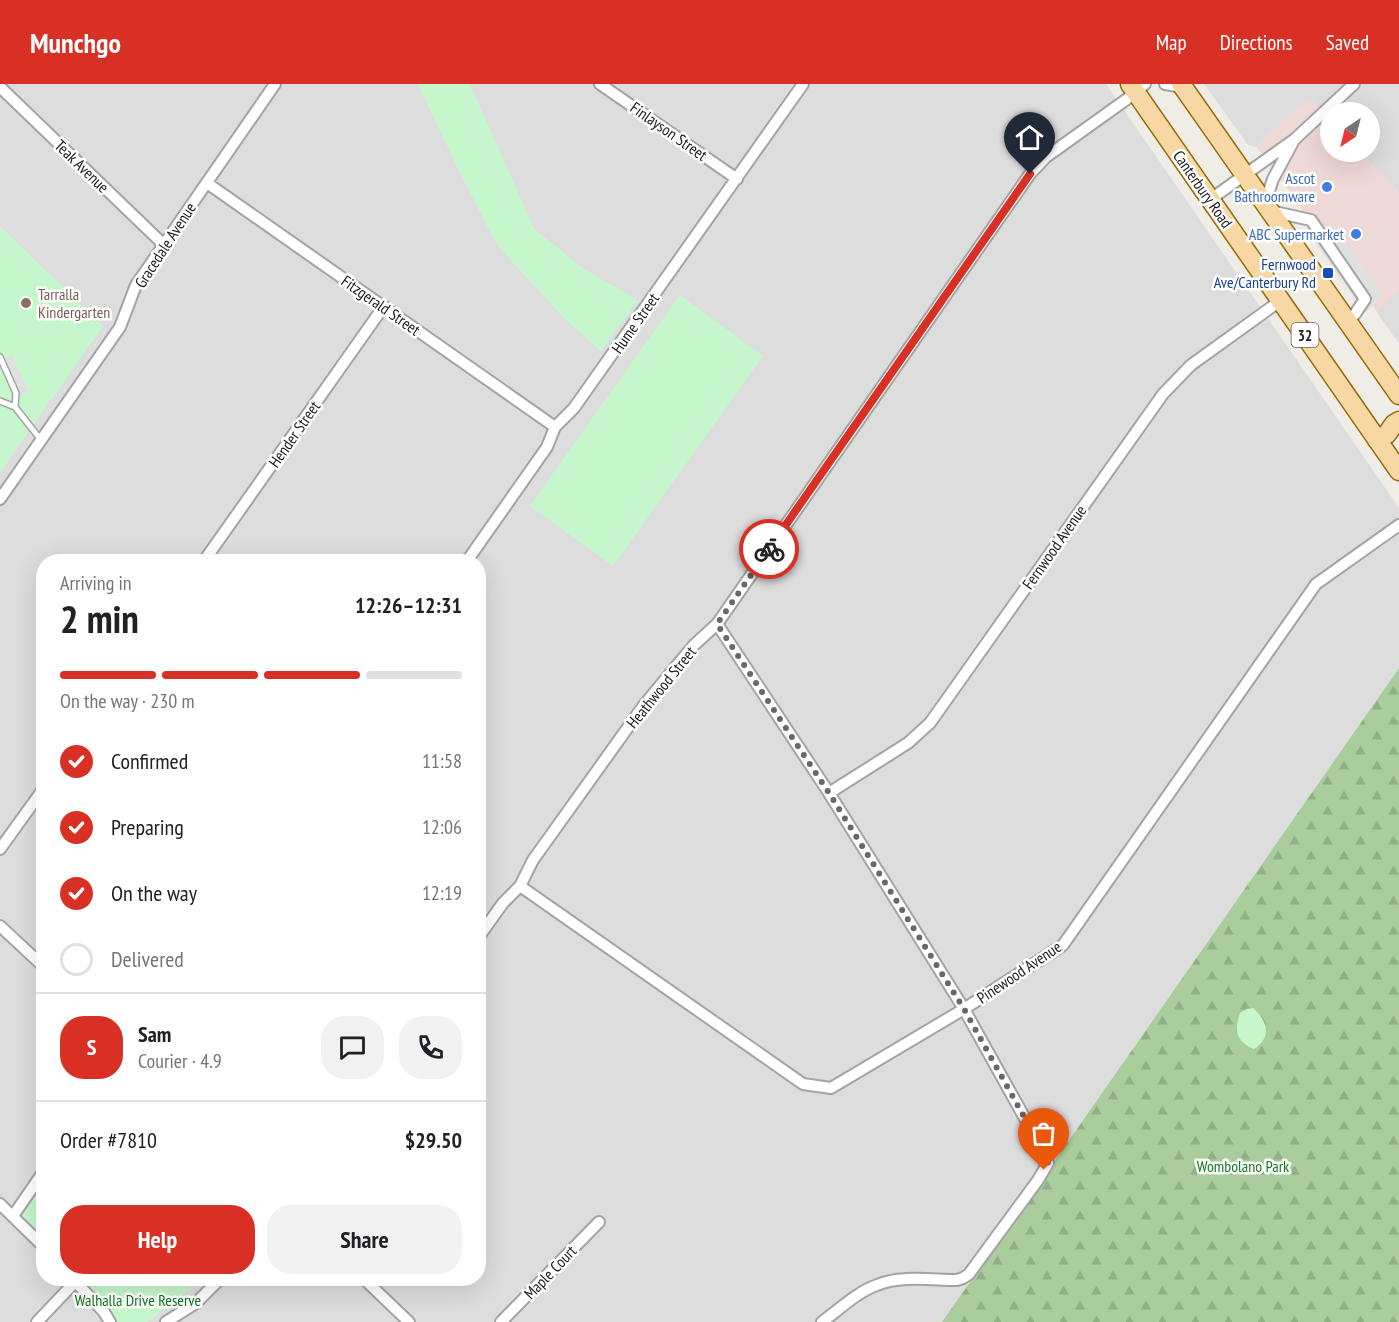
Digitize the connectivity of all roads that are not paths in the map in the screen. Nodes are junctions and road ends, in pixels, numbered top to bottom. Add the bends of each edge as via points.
1 (274, 84) edge
2 (600, 84) edge
3 (803, 84) edge
4 (1354, 84) edge
5 (1176, 85) edge
6 (0, 87) edge
7 (1137, 87) edge
8 (1295, 140) junction
9 (1245, 174) junction
10 (737, 179) junction
11 (207, 183) junction
12 (1211, 199) junction
13 (1267, 207) junction
14 (163, 244) junction
15 (1280, 301) junction
16 (384, 306) junction
17 (1346, 321) junction
18 (0, 357) edge
19 (1399, 395) edge
20 (0, 401) edge
21 (15, 407) junction
22 (1399, 421) edge
23 (555, 427) junction
24 (41, 440) junction
25 (1377, 440) junction
26 (1399, 471) edge
27 (0, 499) edge
28 (1399, 525) edge
29 (209, 554) edge
30 (472, 554) edge
31 (717, 624) junction
32 (829, 793) junction
33 (36, 799) edge
34 (0, 849) edge
35 (520, 886) junction
36 (0, 926) edge
37 (486, 927) edge
38 (36, 960) edge
39 (964, 1009) junction
40 (36, 1183) edge
41 (0, 1204) edge
42 (13, 1216) junction
43 (599, 1222) dead end
44 (36, 1239) edge
45 (69, 1286) edge
46 (80, 1286) edge
47 (213, 1286) edge
48 (371, 1286) edge
49 (36, 1322) edge
50 (110, 1322) edge
51 (166, 1322) edge
52 (409, 1322) edge
53 (501, 1322) edge
54 (822, 1322) edge

1 - 11 street, Gracedale Avenue
2 - 10 street, Finlayson Street
3 - 10 street, Hume Street
4 - 8 street
5 - 9 main road, 32
6 - 14 street, Teak Avenue
7 - 12 main road, Canterbury Road / 32
7 - 31 street, Heathwood Street via 1046,157 1030,174
8 - 9 street
8 - 13 street via 1273,179
9 - 12 street
9 - 13 main road, 32
10 - 23 street, Hume Street via 574,408
11 - 14 street, Gracedale Avenue
11 - 16 street, Fitzgerald Street
12 - 15 main road, Canterbury Road / 32
13 - 17 main road, 32
13 - 17 street via 1311,220 1365,299
14 - 24 street, Gracedale Avenue via 136,285 120,327
15 - 25 main road, Canterbury Road / 32
15 - 32 street, Fernwood Avenue via 1191,365 1163,394 930,723 908,743
16 - 23 street, Fitzgerald Street
16 - 29 street, Hender Street
17 - 19 main road, 32
18 - 21 lane via 16,393
20 - 21 lane
21 - 24 lane
22 - 25 main road
23 - 30 street, Hume Street via 547,447
24 - 27 street, Gracedale Avenue
25 - 26 main road, Canterbury Road / 32
28 - 39 street, Pinewood Avenue via 1316,584 1063,945
31 - 32 street
31 - 35 street, Heathwood Street via 694,645 644,705 533,860
32 - 39 street
33 - 34 street
35 - 37 street, Heathwood Street
35 - 39 street, Pinewood Avenue via 803,1084 831,1089
36 - 38 street
39 - 54 street via 1048,1163 969,1274 957,1280 894,1280 878,1284
40 - 42 street
41 - 42 street
42 - 44 street
43 - 53 street, Maple Court
45 - 49 street
46 - 50 street
47 - 51 street via 196,1304
48 - 52 street

